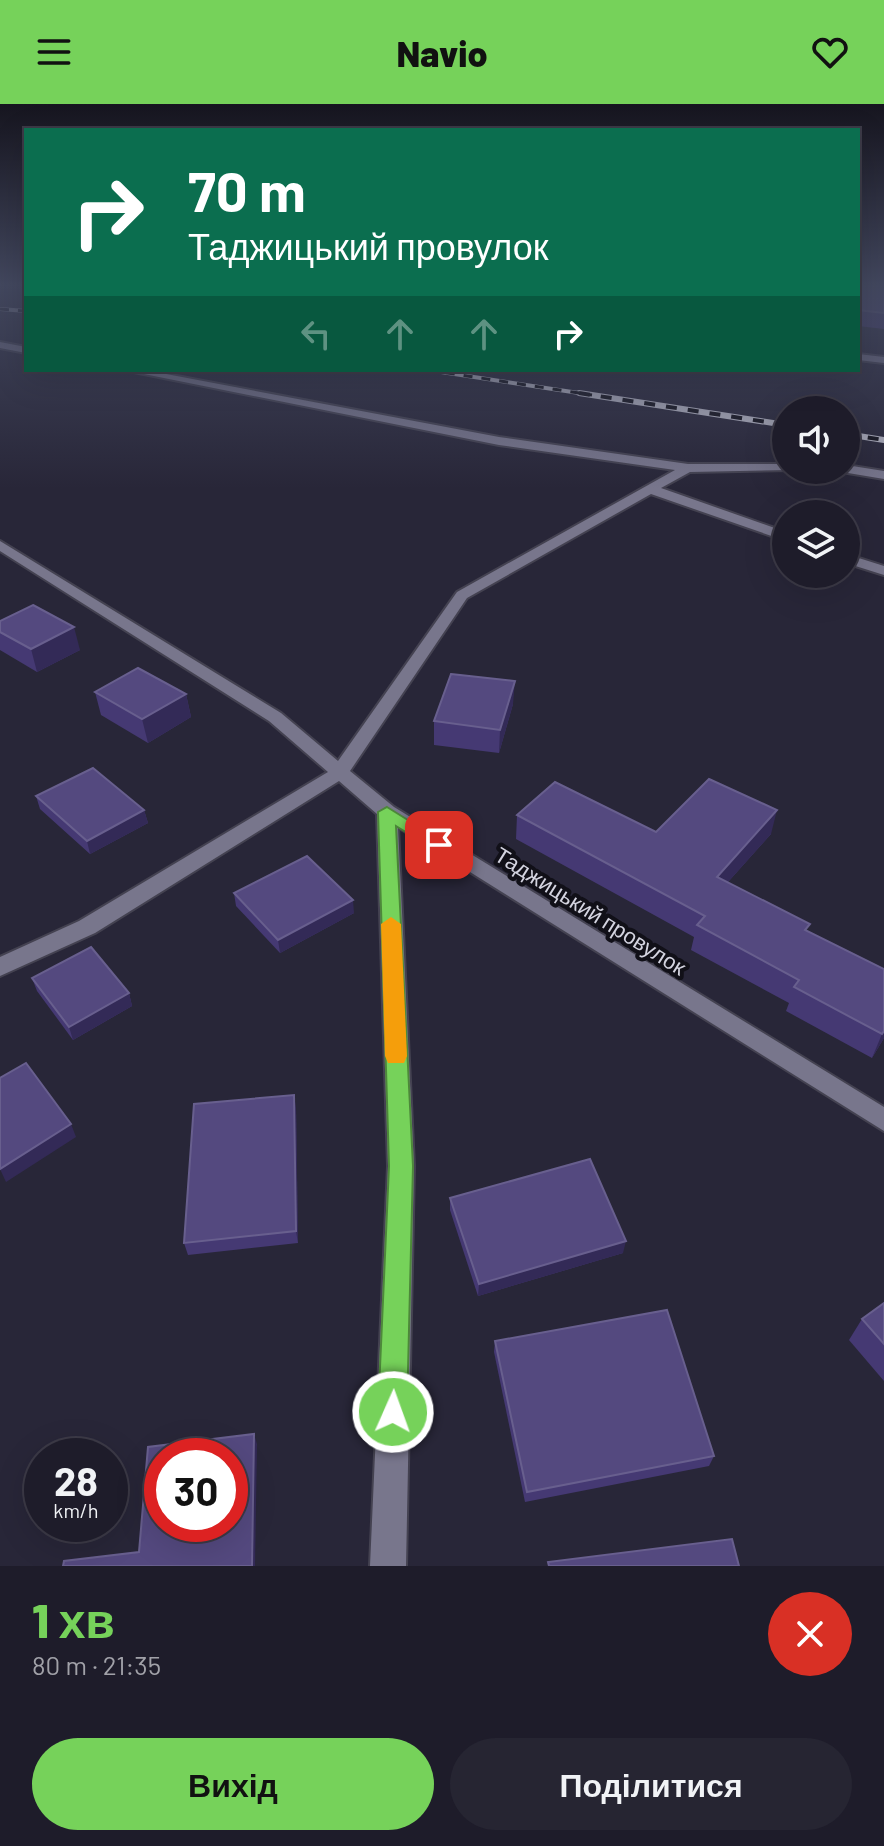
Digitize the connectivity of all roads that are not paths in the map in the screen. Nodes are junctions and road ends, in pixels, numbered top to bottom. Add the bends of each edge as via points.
1 (860, 357) edge
2 (884, 360) edge
3 (139, 372) edge
4 (688, 468) junction
5 (772, 468) edge
6 (860, 471) edge
7 (884, 475) edge
8 (650, 489) junction
9 (772, 532) edge
10 (0, 545) edge
11 (860, 563) edge
12 (884, 571) edge
13 (339, 773) junction
14 (387, 812) junction
15 (0, 967) edge
16 (884, 1120) edge
17 (388, 1566) edge

1 - 2 street
3 - 4 street via 499,441
4 - 5 street
4 - 8 street
6 - 7 street
8 - 9 street
8 - 13 street via 462,595
10 - 13 street, Таджицький провулок via 275,717
11 - 12 street
13 - 14 street, Таджицький провулок
13 - 15 street via 87,927
14 - 16 street, Таджицький провулок
14 - 17 street via 401,1166

